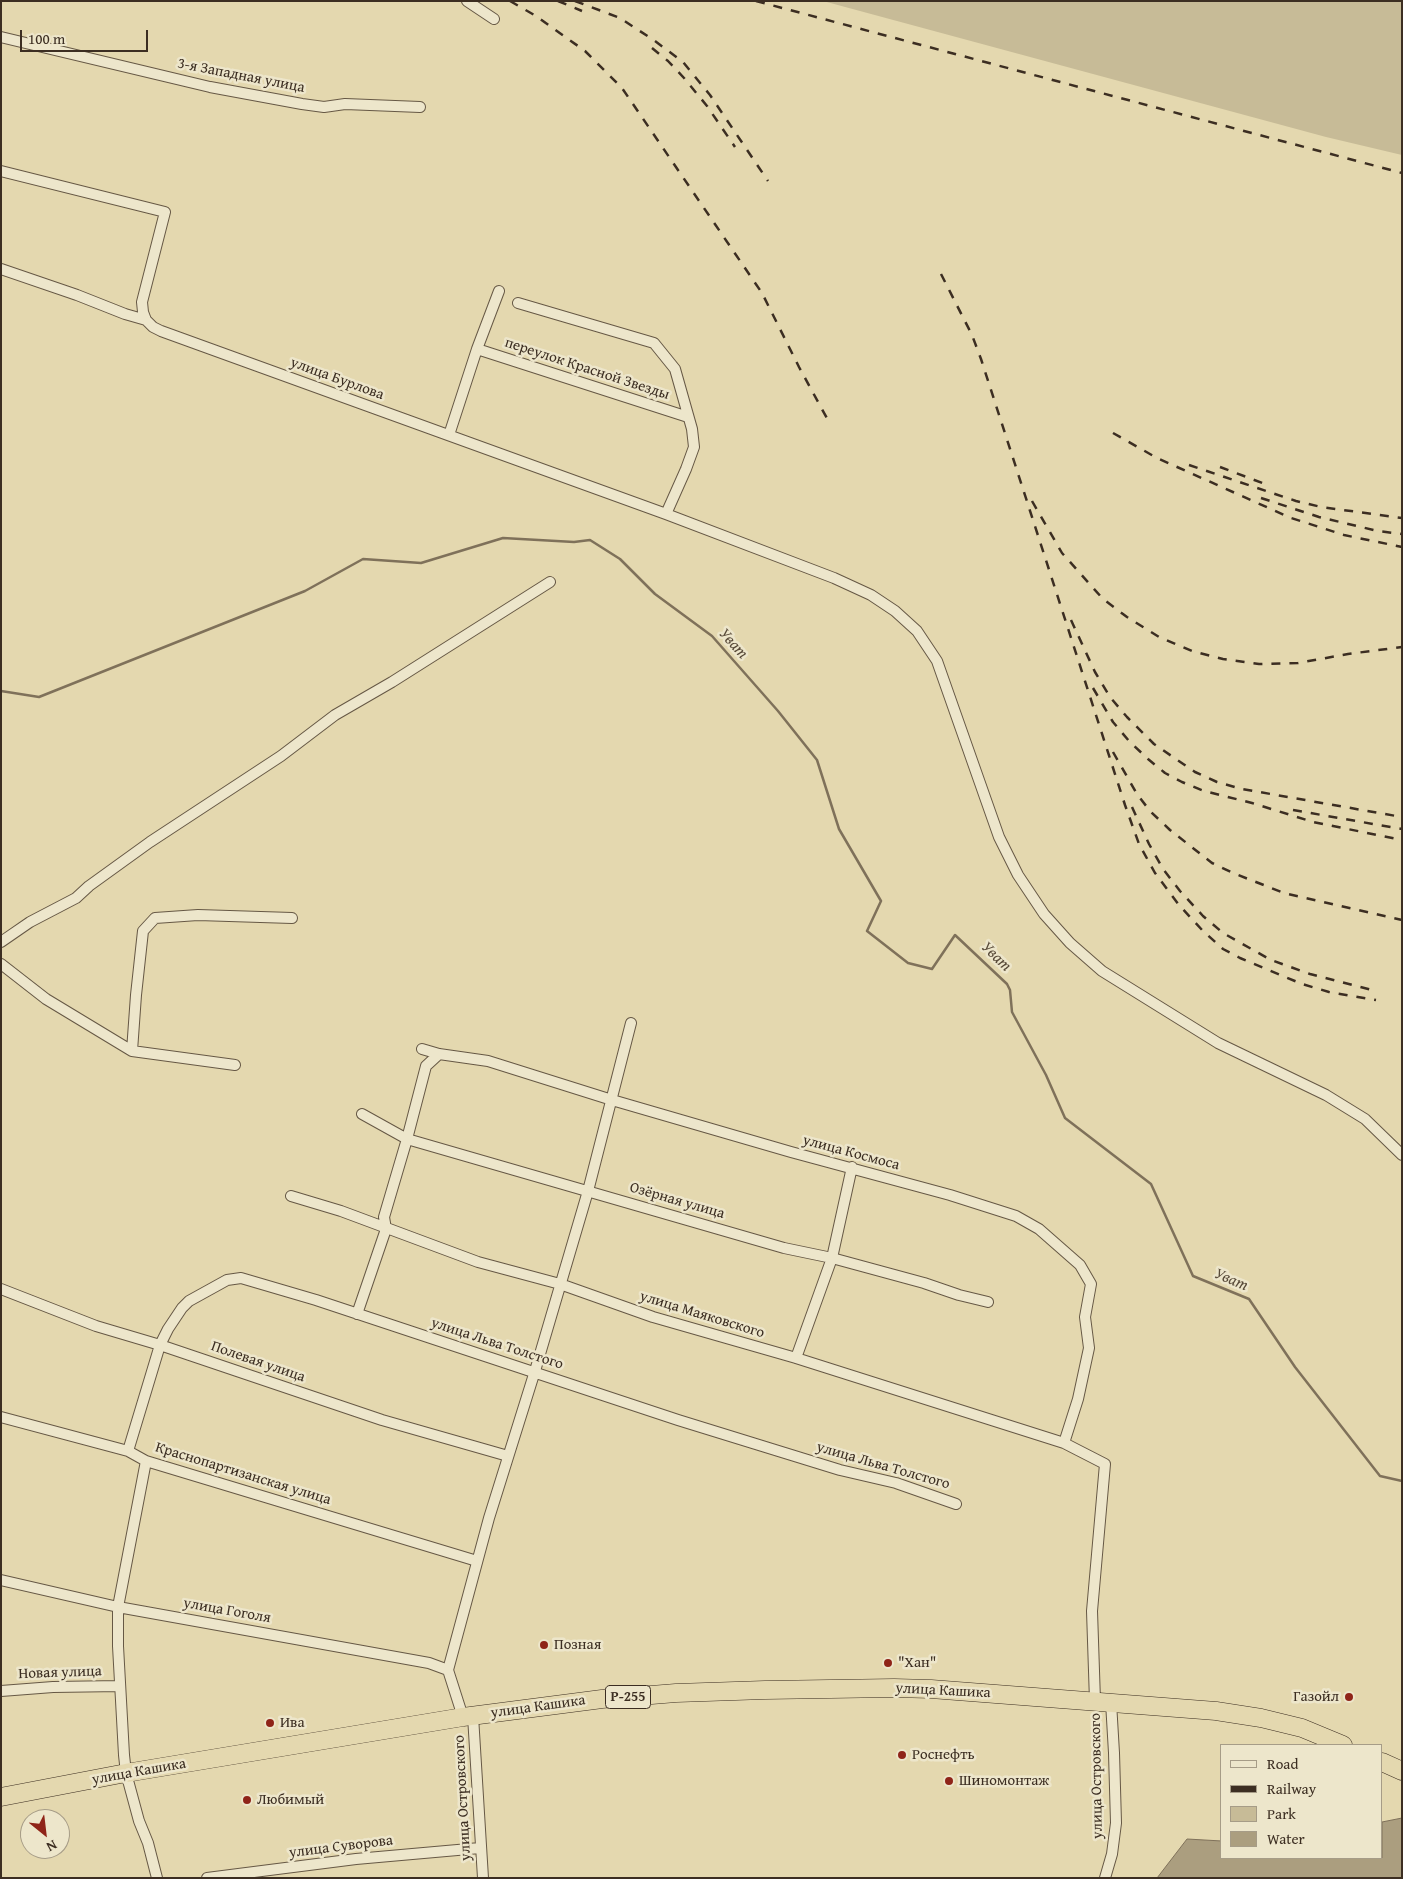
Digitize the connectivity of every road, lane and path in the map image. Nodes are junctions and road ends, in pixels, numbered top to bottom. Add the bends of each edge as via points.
1 (467, 1) edge
2 (494, 19) dead end
3 (1, 37) edge
4 (420, 107) dead end
5 (1, 170) edge
6 (1, 269) edge
7 (499, 291) dead end
8 (518, 303) dead end
9 (146, 320) junction
10 (477, 349) junction
11 (688, 417) junction
12 (449, 435) junction
13 (666, 514) junction
14 (550, 582) dead end
15 (292, 918) dead end
16 (1, 942) edge
17 (1, 964) edge
18 (631, 1023) dead end
19 (422, 1049) dead end
20 (132, 1051) junction
21 (439, 1054) junction
22 (235, 1065) dead end
23 (612, 1100) junction
24 (362, 1114) dead end
25 (407, 1140) junction
26 (1402, 1155) edge
27 (852, 1168) junction
28 (588, 1191) junction
29 (290, 1196) dead end
30 (386, 1229) junction
31 (832, 1258) junction
32 (560, 1284) junction
33 (1, 1289) edge
34 (988, 1302) dead end
35 (357, 1314) junction
36 (160, 1345) junction
37 (796, 1358) junction
38 (535, 1371) junction
39 (1, 1417) edge
40 (1064, 1443) junction
41 (128, 1451) junction
42 (508, 1456) junction
43 (146, 1460) junction
44 (1105, 1464) joint
45 (956, 1504) dead end
46 (477, 1561) junction
47 (1, 1580) edge
48 (118, 1607) junction
49 (448, 1670) junction
50 (120, 1686) junction
51 (1, 1691) edge
52 (1103, 1702) junction
53 (468, 1717) junction
54 (1341, 1744) edge
55 (1383, 1762) edge
56 (1402, 1770) edge
57 (126, 1773) junction
58 (1, 1797) edge
59 (480, 1848) junction
60 (158, 1878) edge
61 (207, 1878) edge
62 (482, 1878) edge
63 (1105, 1878) edge

1 - 2 street
3 - 4 street, 3-я Западная улица via 210,87 302,104
5 - 9 street via 165,212 142,302
6 - 9 street, улица Бурлова
7 - 10 street
8 - 11 street via 654,343 675,369
9 - 12 street, улица Бурлова via 161,331
10 - 11 street, переулок Красной Звезды
10 - 12 street
11 - 13 street via 694,447
12 - 13 street, улица Бурлова
13 - 26 street, улица Бурлова via 834,578 871,595 895,611 917,632 938,661 999,837 1018,875 1044,914 1070,943 1102,971 1218,1043 1326,1095 1365,1119
14 - 16 street via 335,715 281,756 150,842 76,898 30,922
15 - 20 street via 198,915 155,918 143,931
17 - 20 street via 46,999
18 - 23 street
19 - 21 street, улица Космоса
20 - 22 street
21 - 23 street, улица Космоса via 488,1062
21 - 25 street via 426,1066
23 - 27 street, улица Космоса
23 - 28 street
24 - 25 street, Озёрная улица
25 - 28 street, Озёрная улица
25 - 30 street via 384,1217
27 - 31 street
27 - 40 street, улица Космоса via 1016,1216 1039,1229 1080,1265 1091,1284 1085,1317 1089,1348
28 - 31 street, Озёрная улица via 784,1248
28 - 32 street
29 - 30 street, улица Маяковского
30 - 32 street, улица Маяковского via 478,1262
30 - 35 street
31 - 34 street, Озёрная улица
31 - 37 street
32 - 37 street, улица Маяковского via 653,1317
32 - 38 street
33 - 36 street, Полевая улица via 96,1326
35 - 36 street, улица Льва Толстого via 268,1285 241,1278 227,1280 189,1301 168,1328
35 - 38 street, улица Льва Толстого
36 - 41 street, улица Льва Толстого
36 - 42 street, Полевая улица via 382,1420
37 - 40 street, улица Маяковского
38 - 42 street
38 - 45 street, улица Льва Толстого via 678,1420 840,1470 896,1483
39 - 41 street, Краснопартизанская улица
40 - 44 street, улица Маяковского
41 - 43 street, Краснопартизанская улица
42 - 46 street
43 - 46 street, Краснопартизанская улица
43 - 48 street
44 - 52 street, улица Островского via 1092,1611
46 - 49 street
47 - 48 street, улица Гоголя
48 - 49 street, улица Гоголя via 428,1662
48 - 50 street
49 - 53 street, улица Островского
50 - 51 street, Новая улица
50 - 57 street
52 - 53 highway, улица Кашика / Р-255 via 912,1688 810,1688 676,1693
52 - 54 highway, улица Кашика / Р-255 via 1261,1718 1302,1728
52 - 63 street, улица Островского via 1114,1753 1116,1823
53 - 57 highway, улица Кашика / Р-255
53 - 59 street, улица Островского
55 - 56 highway
57 - 58 highway, улица Кашика / Р-255
57 - 60 street
59 - 61 street, улица Суворова via 356,1859
59 - 62 street, улица Островского

